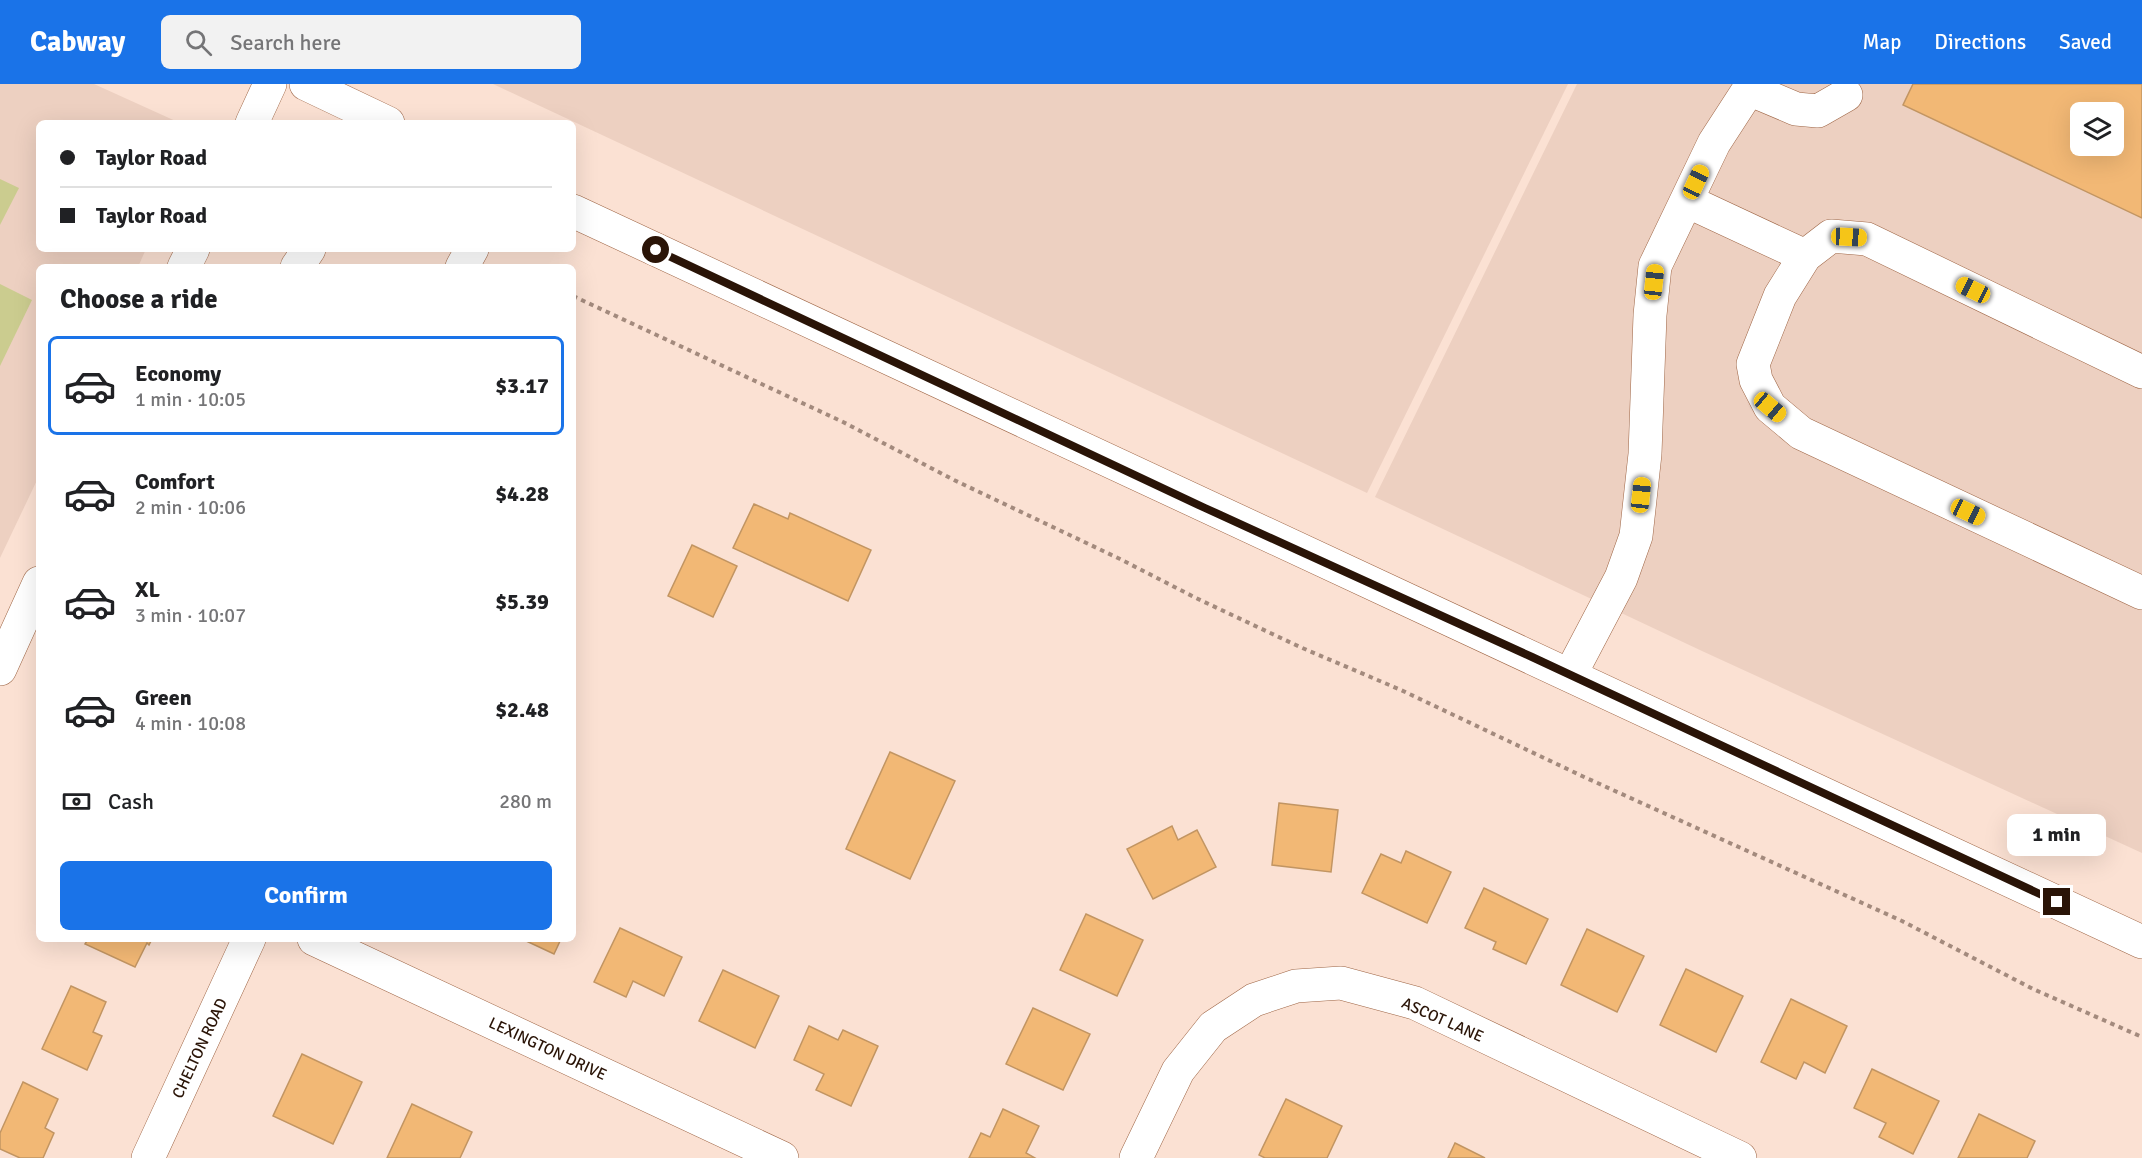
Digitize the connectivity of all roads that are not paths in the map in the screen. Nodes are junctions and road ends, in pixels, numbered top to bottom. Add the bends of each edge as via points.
1 (270, 84) edge
2 (306, 84) edge
3 (1846, 95) dead end
4 (253, 120) edge
5 (382, 120) edge
6 (1687, 201) junction
7 (576, 212) edge
8 (1805, 256) junction
9 (2142, 372) edge
10 (36, 590) edge
11 (2142, 593) edge
12 (0, 669) edge
13 (1570, 675) junction
14 (248, 942) edge
15 (320, 942) edge
16 (2142, 942) edge
17 (148, 1158) edge
18 (782, 1158) edge
19 (1136, 1158) edge
20 (1740, 1158) edge

1 - 4 main road
2 - 5 main road
3 - 6 main road via 1818,111 1797,109 1749,89 1714,143
6 - 8 main road
6 - 13 main road via 1655,266 1646,454 1636,536 1621,578
7 - 13 main road
8 - 9 main road via 1831,236 1867,238
8 - 11 main road via 1780,296 1753,364 1756,380 1770,407 1801,433
10 - 12 main road
13 - 16 main road
14 - 17 main road, CHELTON ROAD
15 - 18 main road, LEXINGTON DRIVE
19 - 20 main road, ASCOT LANE via 1178,1071 1213,1027 1254,1000 1296,986 1341,983 1415,1003

